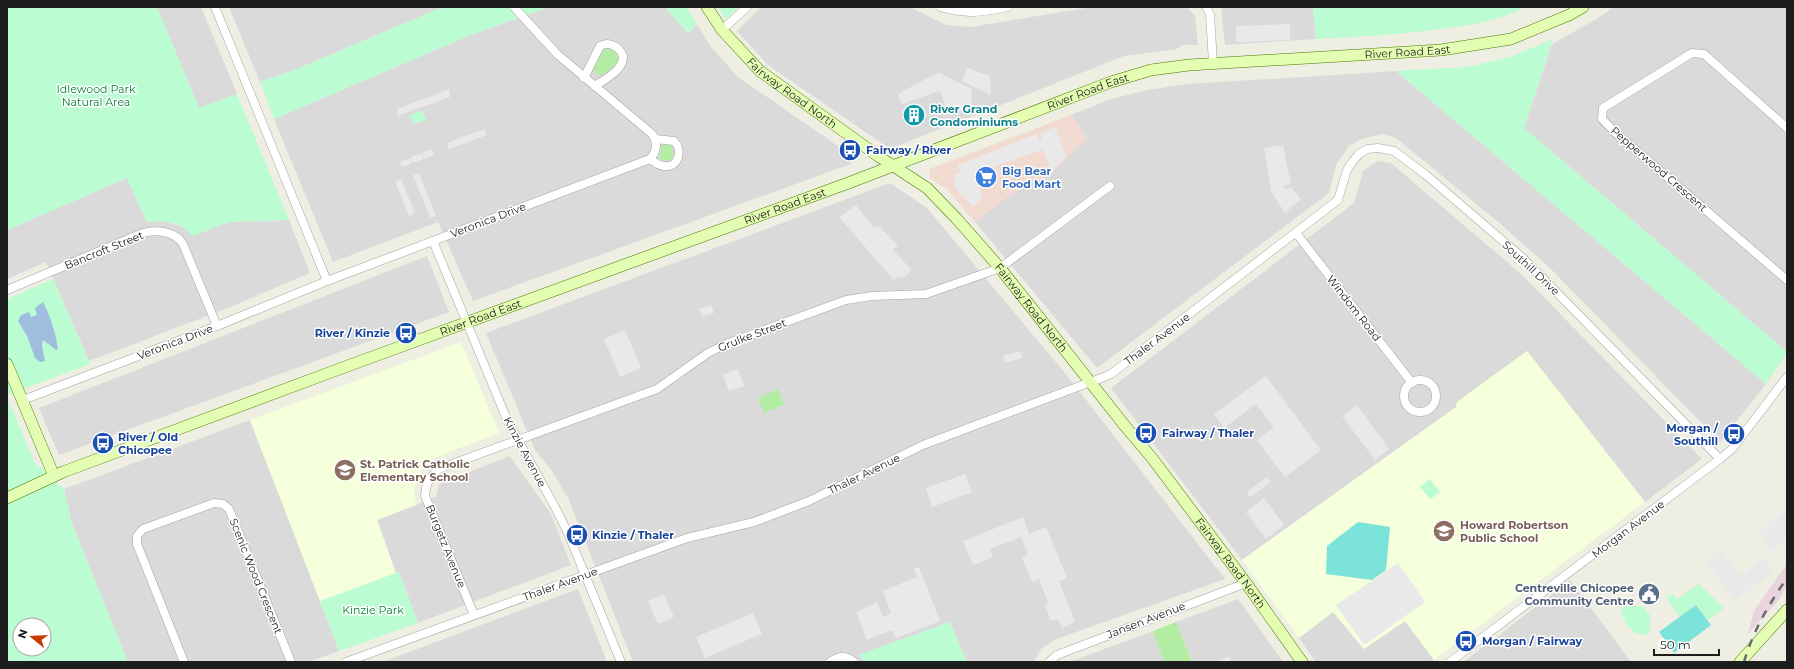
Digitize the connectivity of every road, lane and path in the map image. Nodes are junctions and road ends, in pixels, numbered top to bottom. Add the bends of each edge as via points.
1 (215, 7) edge
2 (514, 7) edge
3 (707, 7) edge
4 (747, 7) edge
5 (940, 7) edge
6 (1008, 7) edge
7 (1206, 7) edge
8 (1583, 7) edge
9 (722, 30) junction
10 (1213, 63) junction
11 (584, 78) junction
12 (595, 86) junction
13 (1787, 128) edge
14 (655, 139) junction
15 (650, 159) junction
16 (892, 166) junction
17 (1110, 186) dead end
18 (1338, 200) joint
19 (1296, 233) junction
20 (433, 241) junction
21 (1000, 268) junction
22 (1787, 280) edge
23 (327, 281) junction
24 (7, 290) edge
25 (467, 322) junction
26 (217, 326) junction
27 (7, 364) edge
28 (1787, 378) edge
29 (1091, 382) junction
30 (1412, 383) dead end
31 (23, 400) junction
32 (517, 440) junction
33 (1720, 459) junction
34 (54, 476) junction
35 (7, 498) edge
36 (585, 575) junction
37 (1246, 583) junction
38 (1787, 610) edge
39 (474, 615) junction
40 (184, 662) edge
41 (291, 662) edge
42 (346, 662) edge
43 (621, 662) edge
44 (830, 662) edge
45 (854, 662) edge
46 (1049, 662) edge
47 (1302, 662) edge
48 (1450, 662) edge
49 (1740, 662) edge

1 - 23 street
2 - 11 street via 557,54
3 - 9 street, Fairway Road North
4 - 9 street
5 - 6 street via 960,12 980,12
7 - 10 street via 1210,14
8 - 10 street, River Road East via 1568,16 1511,39 1441,50
9 - 16 street, Fairway Road North via 760,71
10 - 16 street, River Road East via 1152,70 1111,82
11 - 12 street
11 - 12 street via 600,46 609,44 617,48 623,56 622,64
12 - 14 street
13 - 22 street, Pepperwood Crescent via 1704,54 1692,53 1603,108 1602,119
14 - 15 street via 655,150
14 - 15 street via 674,142 679,155 675,163 667,166 661,166
15 - 20 street, Veronica Drive
16 - 21 street, Fairway Road North via 927,188
16 - 25 street, River Road East
17 - 21 street, Grulke Street
18 - 19 street, Thaler Avenue
18 - 33 street, Southill Drive via 1347,170 1359,154 1378,148 1394,151 1524,259
19 - 29 street, Thaler Avenue via 1111,374
19 - 30 street, Windom Road
20 - 23 street, Veronica Drive
20 - 25 street, Kinzie Avenue
21 - 29 street, Fairway Road North
21 - 32 street, Grulke Street via 926,294 872,296 838,303 726,344 708,353 657,388
23 - 26 street, Veronica Drive
24 - 26 street, Bancroft Street via 143,233 169,233 177,236 183,244
25 - 32 street, Kinzie Avenue
25 - 34 street, River Road East
26 - 31 street, Veronica Drive
27 - 31 street
28 - 33 street, Morgan Avenue via 1732,449
29 - 36 street, Thaler Avenue via 923,445 809,501 754,522 687,538
29 - 37 street, Fairway Road North
31 - 34 street
32 - 36 street, Kinzie Avenue via 555,507
32 - 39 street, Burgetz Avenue via 441,468 429,479 426,487 428,504
33 - 48 street, Morgan Avenue
34 - 35 street, River Road East
36 - 39 street, Thaler Avenue
36 - 43 street, Kinzie Avenue
37 - 46 street, Jansen Avenue via 1057,655
37 - 47 street, Fairway Road North
38 - 49 street
39 - 42 street, Thaler Avenue
40 - 41 street, Scenic Wood Crescent via 137,544 137,536 144,530 214,503 223,504 229,510
44 - 45 street via 840,657 846,657

